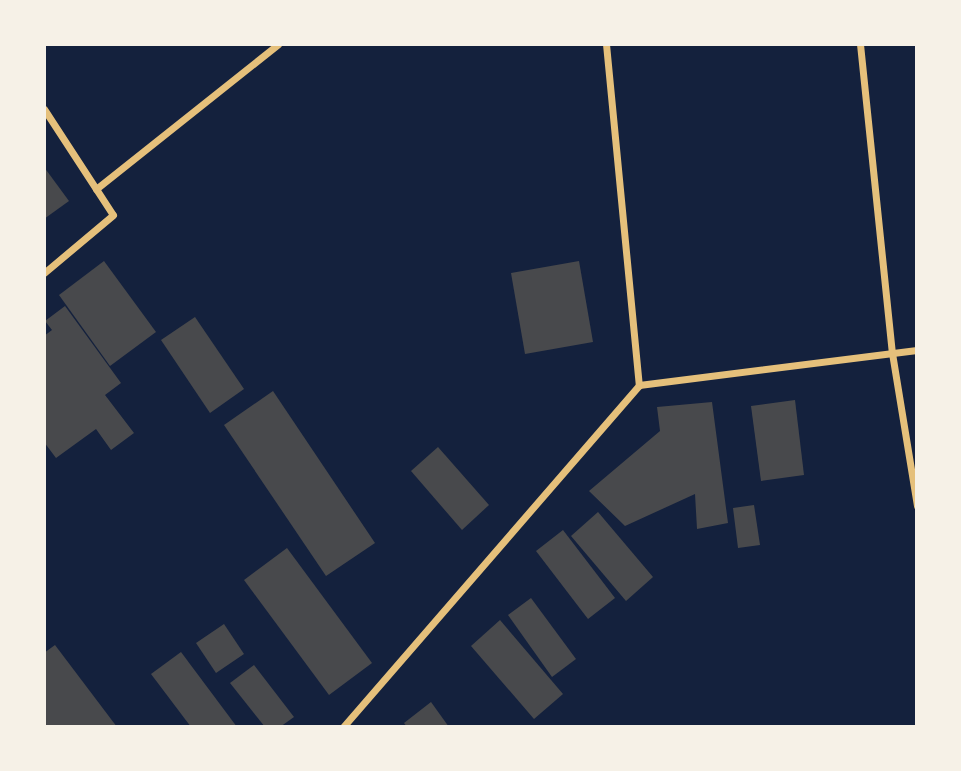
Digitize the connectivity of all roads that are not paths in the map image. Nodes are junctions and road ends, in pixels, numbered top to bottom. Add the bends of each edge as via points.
1 (278, 44) edge
2 (606, 44) edge
3 (860, 44) edge
4 (44, 109) edge
5 (96, 189) junction
6 (44, 274) edge
7 (917, 349) edge
8 (892, 353) junction
9 (639, 385) junction
10 (917, 506) edge
11 (343, 727) edge

1 - 5 street
2 - 9 street
3 - 8 street
4 - 5 street
5 - 6 street via 113,215
7 - 8 street
8 - 9 street
8 - 10 street
9 - 11 street

